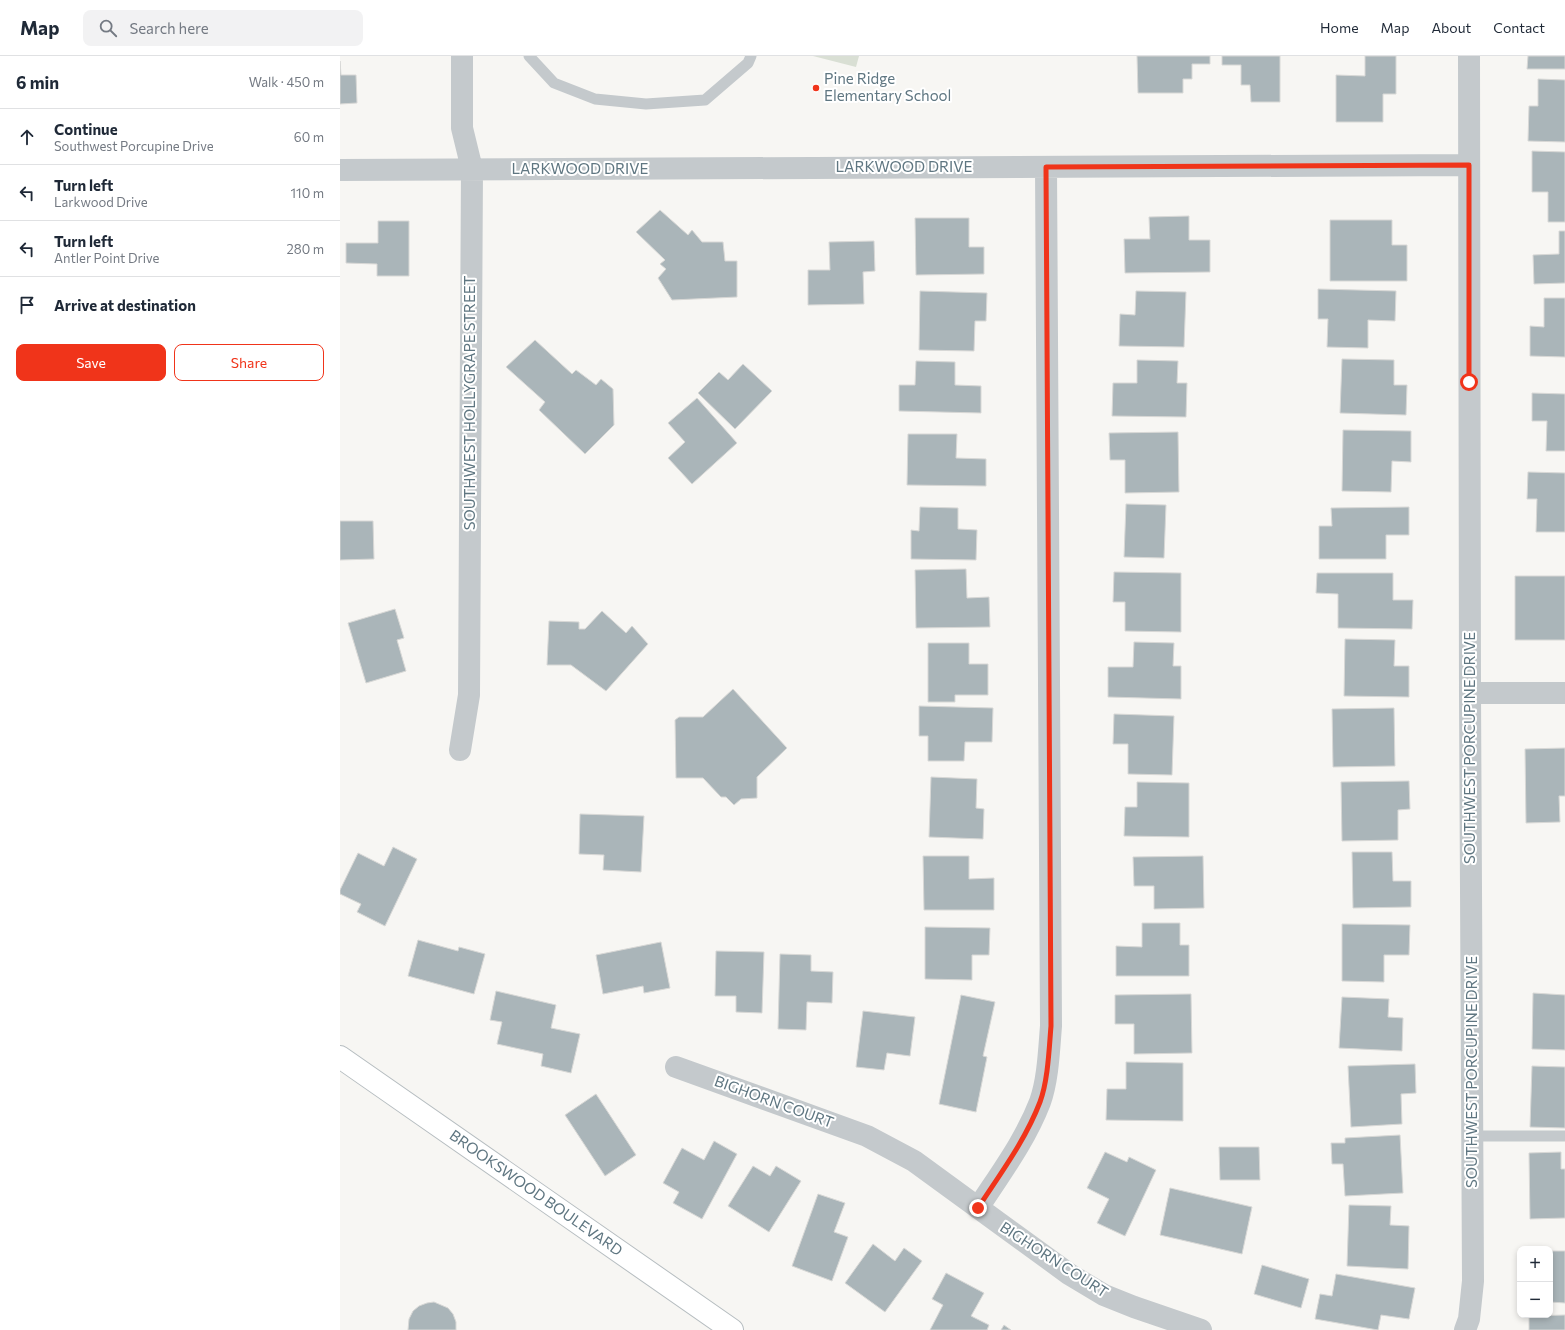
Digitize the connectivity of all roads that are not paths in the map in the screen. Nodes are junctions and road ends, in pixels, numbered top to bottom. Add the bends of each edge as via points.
1 (462, 56) edge
2 (529, 56) edge
3 (751, 56) edge
4 (1470, 56) edge
5 (1469, 165) junction
6 (1046, 167) junction
7 (472, 169) junction
8 (340, 170) edge
9 (1565, 693) edge
10 (1470, 694) junction
11 (460, 750) dead end
12 (340, 1057) edge
13 (676, 1067) dead end
14 (1472, 1136) junction
15 (1565, 1136) edge
16 (978, 1208) junction
17 (732, 1330) edge
18 (1201, 1330) edge
19 (1465, 1330) edge

1 - 7 street, SOUTHWEST HOLLYGRAPE STREET via 462,128
2 - 3 lane via 554,83 595,99 646,104 705,100 748,63
4 - 5 street, SOUTHWEST PORCUPINE DRIVE
5 - 6 street, LARKWOOD DRIVE
5 - 10 street, SOUTHWEST PORCUPINE DRIVE
6 - 7 street, LARKWOOD DRIVE
6 - 16 street via 1051,1026 1048,1065 1040,1102 1017,1149
7 - 8 street, LARKWOOD DRIVE
7 - 11 street, SOUTHWEST HOLLYGRAPE STREET via 469,695
9 - 10 street
10 - 14 street, SOUTHWEST PORCUPINE DRIVE
12 - 17 main road, BROOKSWOOD BOULEVARD
13 - 16 street, BIGHORN COURT via 867,1136 914,1161
14 - 15 lane
14 - 19 street, SOUTHWEST PORCUPINE DRIVE via 1473,1281 1469,1319
16 - 18 street, BIGHORN COURT via 1069,1274 1104,1295 1134,1308

